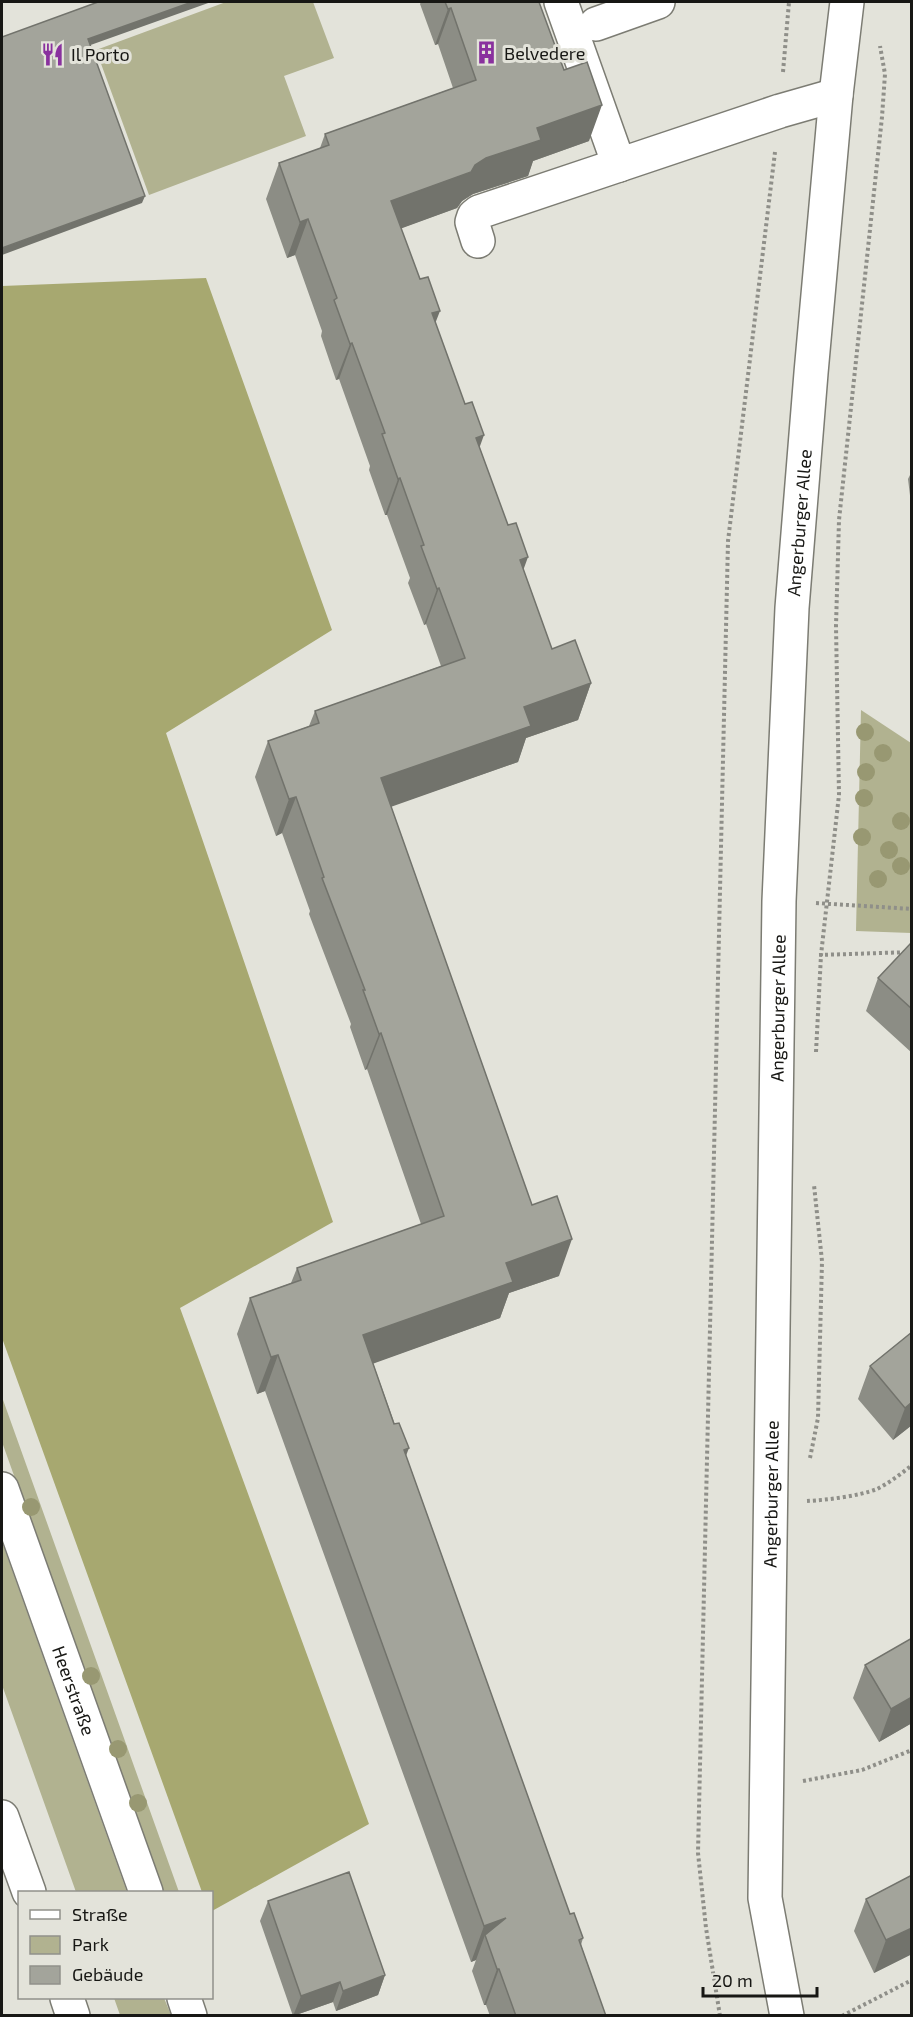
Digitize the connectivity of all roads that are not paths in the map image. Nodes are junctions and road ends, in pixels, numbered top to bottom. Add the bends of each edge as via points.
1 (561, 2) edge
2 (658, 2) edge
3 (847, 2) edge
4 (597, 24) dead end
5 (836, 95) junction
6 (619, 165) junction
7 (478, 242) dead end
8 (2, 1489) edge
9 (2, 1817) edge
10 (28, 1891) edge
11 (145, 1891) edge
12 (67, 1999) edge
13 (184, 1999) edge
14 (73, 2016) edge
15 (190, 2016) edge
16 (787, 2016) edge

1 - 6 street
2 - 4 street
3 - 5 street, Angerburger Allee
5 - 6 street
5 - 16 street, Angerburger Allee via 792,608 779,901 765,1899
6 - 7 street via 479,212 472,222
8 - 11 street, Heerstraße
9 - 10 street
12 - 14 street
13 - 15 street

